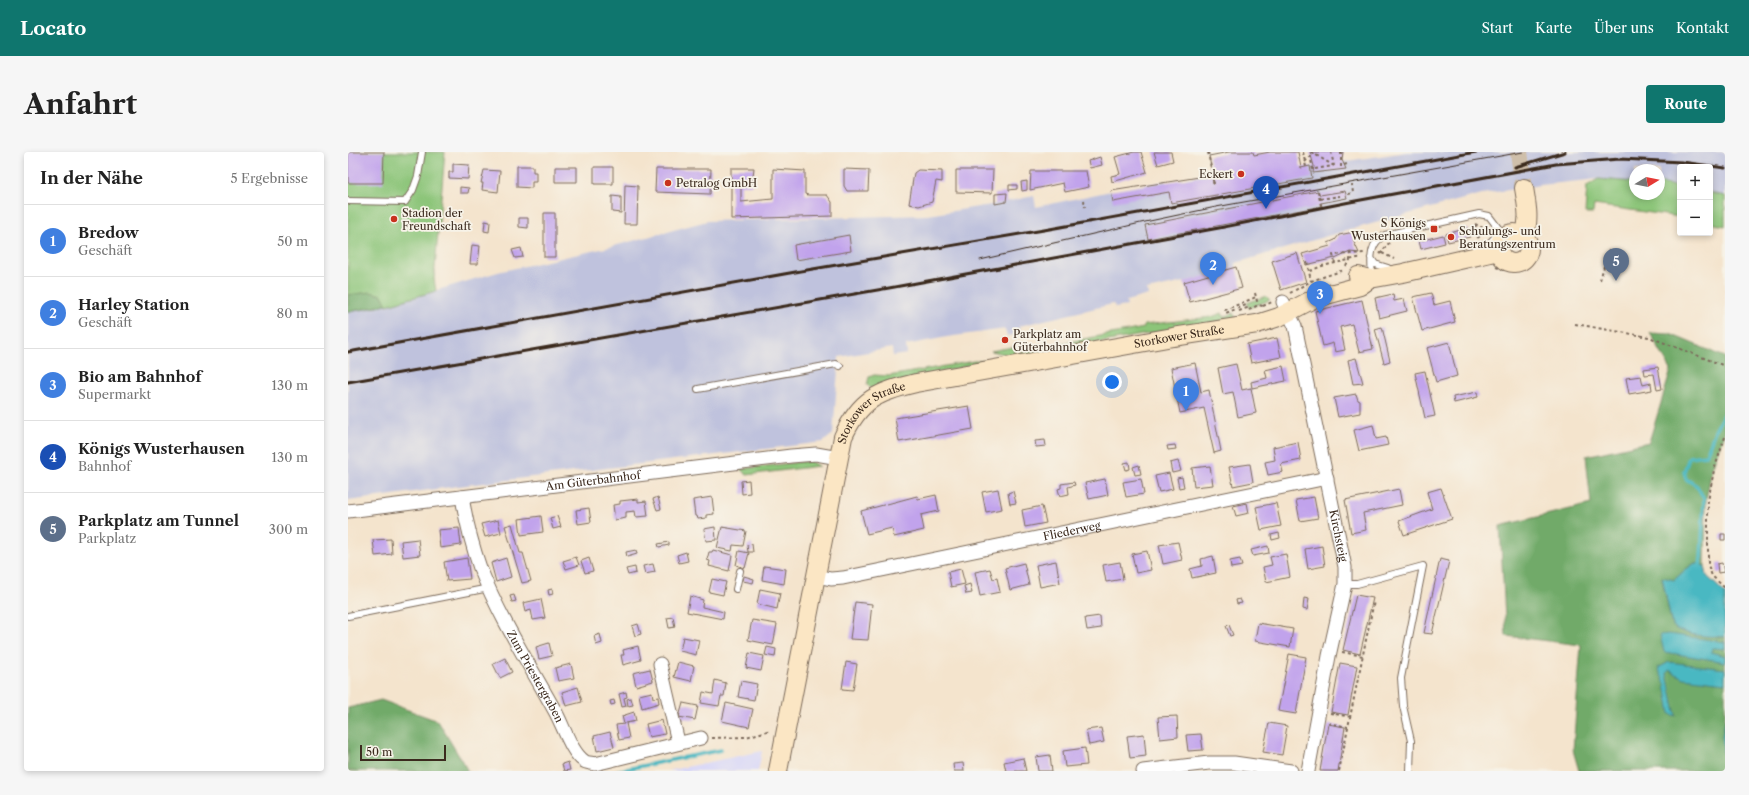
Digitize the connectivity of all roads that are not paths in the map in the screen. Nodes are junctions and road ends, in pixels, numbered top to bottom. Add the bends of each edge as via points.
1 (422, 152) edge
2 (1524, 188) tunnel mouth
3 (348, 201) edge
4 (1524, 237) junction
5 (1488, 247) junction
6 (1371, 258) junction
7 (1371, 279) junction
8 (1285, 303) junction
9 (840, 366) dead end
10 (698, 389) dead end
11 (839, 458) junction
12 (1327, 478) junction
13 (462, 497) junction
14 (348, 510) edge
15 (740, 571) dead end
16 (816, 576) junction
17 (1345, 584) junction
18 (489, 588) junction
19 (736, 589) dead end
20 (348, 616) edge
21 (660, 664) dead end
22 (701, 738) road end
23 (678, 742) junction
24 (778, 771) edge
25 (1143, 771) edge
26 (1291, 771) edge
27 (1308, 771) edge
28 (1410, 771) edge

1 - 3 lane via 418,176 405,202
2 - 4 main road via 1528,210 1528,225
4 - 5 main road, Storkower Straße via 1514,233
4 - 5 main road via 1529,250 1521,262 1507,262
5 - 6 lane via 1489,216 1474,214 1385,235 1374,244
5 - 7 main road, Storkower Straße via 1403,274
6 - 7 lane
6 - 7 lane via 1375,264 1390,267 1380,270
7 - 8 main road, Storkower Straße via 1360,286
8 - 11 main road, Storkower Straße via 1257,324 1235,318 894,388 879,394 854,416 843,437
8 - 12 street, Kirchsteig via 1296,334
9 - 10 lane via 836,364
11 - 13 street, Am Güterbahnhof via 816,454 791,456
11 - 16 main road, Storkower Straße
12 - 16 street, Fliederweg via 843,578
12 - 17 street, Kirchsteig via 1345,567
13 - 14 street, Am Güterbahnhof
13 - 18 street, Zum Priestergraben via 468,526
15 - 19 lane
16 - 24 main road, Storkower Straße
17 - 27 street, Kirchsteig
17 - 28 lane via 1357,584 1423,566 1401,678 1403,706 1411,741
18 - 20 lane
18 - 23 street, Zum Priestergraben via 576,753 584,762 595,764
21 - 23 street
22 - 23 street, Zum Priestergraben
25 - 26 street via 1209,763 1234,763

